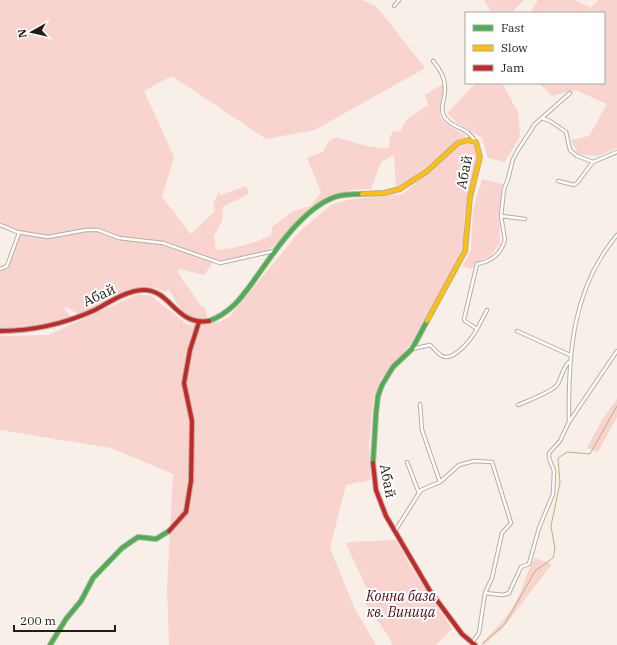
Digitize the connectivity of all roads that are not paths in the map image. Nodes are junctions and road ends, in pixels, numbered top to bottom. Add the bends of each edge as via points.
1 (399, 0) edge
2 (394, 6) dead end
3 (433, 60) dead end
4 (570, 93) dead end
5 (542, 118) junction
6 (476, 142) junction
7 (617, 152) edge
8 (593, 162) junction
9 (558, 180) dead end
10 (501, 216) junction
11 (525, 219) dead end
12 (0, 225) edge
13 (19, 233) junction
14 (617, 235) edge
15 (277, 250) junction
16 (0, 268) edge
17 (487, 310) dead end
18 (198, 322) junction
19 (477, 329) junction
20 (0, 331) edge
21 (516, 331) dead end
22 (412, 349) junction
23 (617, 351) edge
24 (570, 355) junction
25 (569, 362) junction
26 (420, 404) dead end
27 (518, 405) dead end
28 (569, 422) junction
29 (406, 462) dead end
30 (440, 482) junction
31 (418, 493) junction
32 (395, 531) junction
33 (485, 593) junction
34 (474, 644) edge
35 (50, 645) edge

1 - 2 street
3 - 6 street via 443,74 443,115 470,134
4 - 5 street
5 - 8 street via 566,132 570,150 577,156
5 - 10 street via 522,143 514,159 504,189
6 - 15 street, Абай via 468,140 458,143 400,190 381,194 346,194 327,201 302,222
6 - 22 street, Абай via 480,157 469,204 467,244
7 - 8 street
8 - 9 street via 577,183 570,185
10 - 11 street
10 - 19 street via 504,244 489,262 477,264 468,299 465,322
12 - 13 street
13 - 15 street via 48,238 79,231 98,230 119,238 163,243 220,263
13 - 16 street via 7,266
14 - 24 street via 586,284
15 - 18 street, Абай via 228,312 214,321
17 - 19 street
18 - 20 street, Абай via 183,317 159,293 146,290 124,295 56,326
18 - 35 street via 184,383 193,440 186,512 166,534 156,539 138,537 122,548 93,578 81,601
19 - 22 street via 468,343 452,356 441,356 430,345
21 - 24 street
22 - 32 street, Абай via 386,377 378,396 376,413 374,481 380,502
23 - 28 street
24 - 25 street
25 - 27 street via 554,388
25 - 28 street
26 - 30 street via 422,430
28 - 33 street via 560,441 549,452 554,471 553,494 539,528 529,564 521,567 509,593
29 - 31 street
30 - 31 street
30 - 33 street via 459,465 474,461 492,462 511,523 502,533 492,578
31 - 32 street via 418,497
32 - 34 street, Абай via 430,592 458,629
33 - 34 street via 479,633

